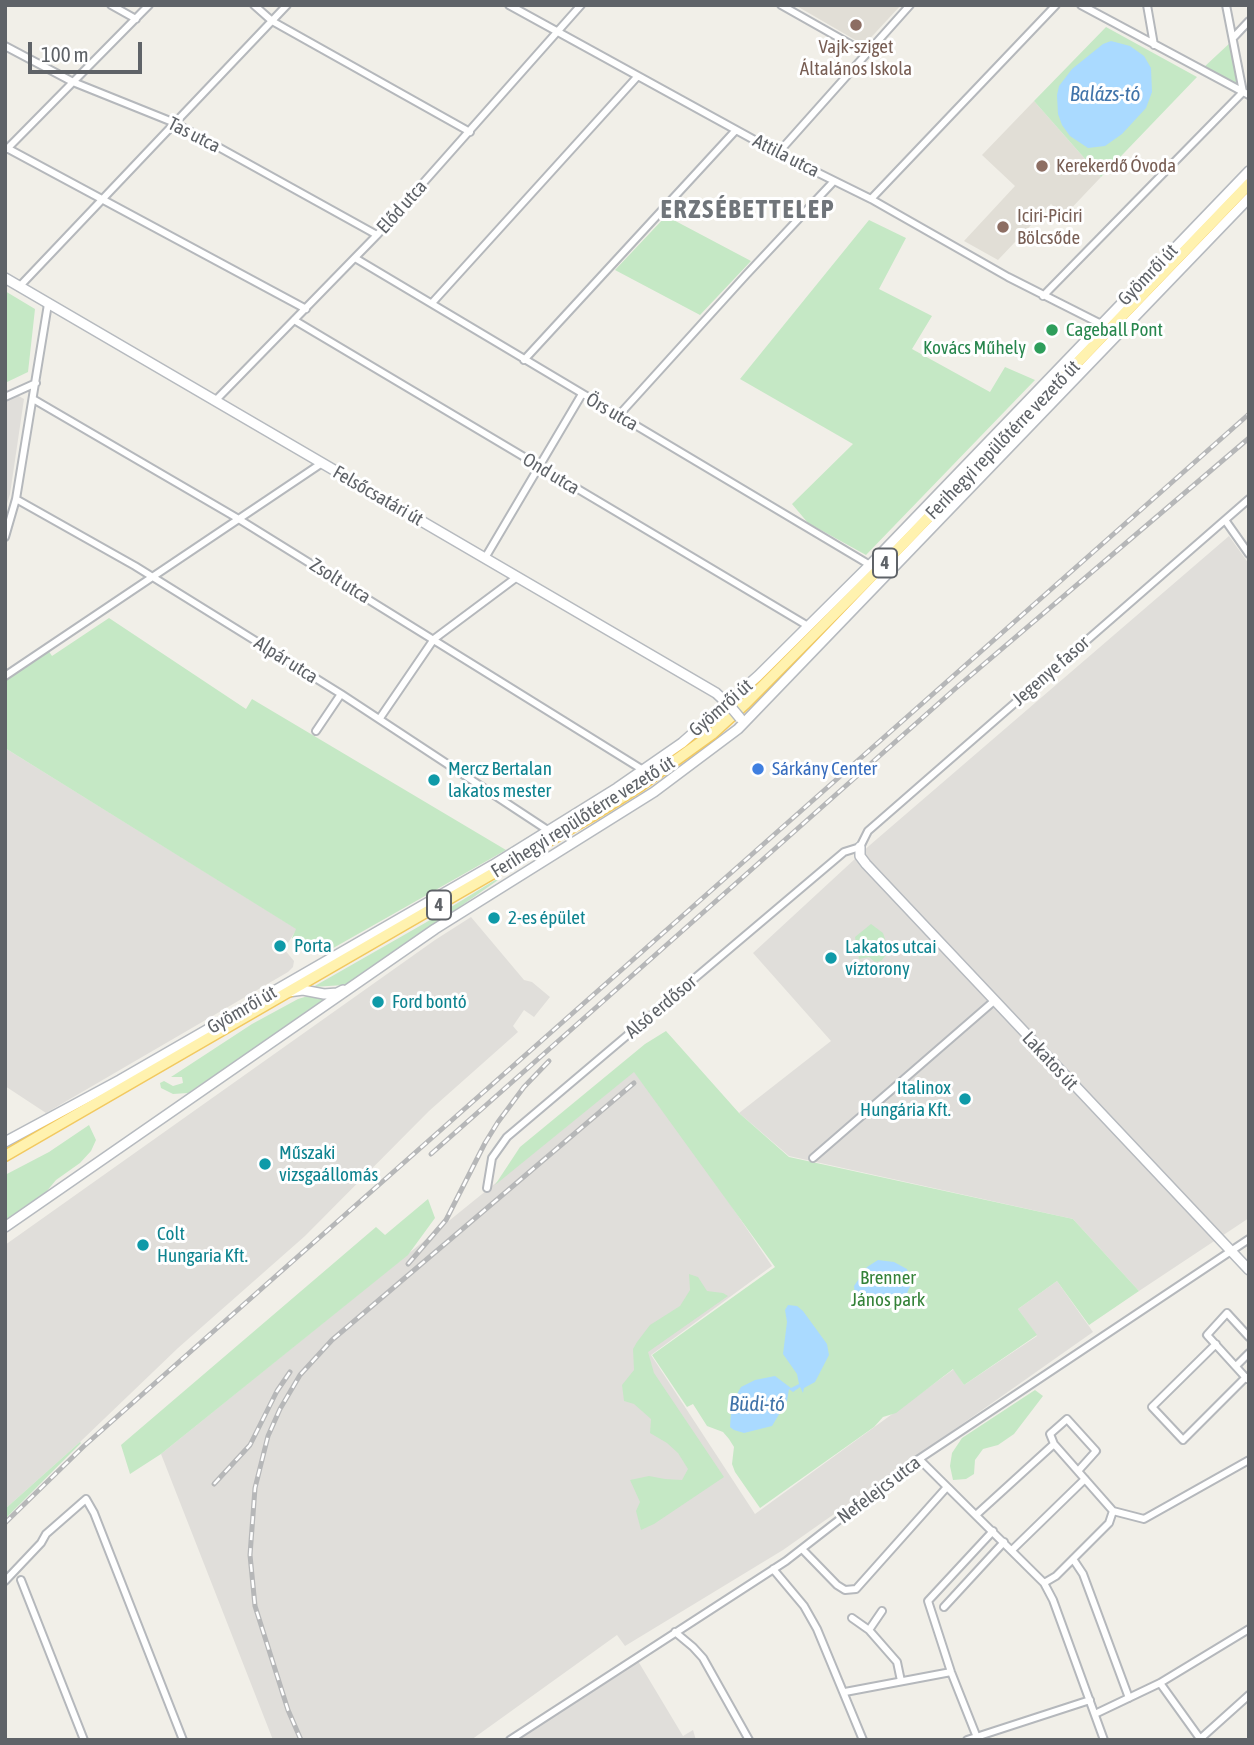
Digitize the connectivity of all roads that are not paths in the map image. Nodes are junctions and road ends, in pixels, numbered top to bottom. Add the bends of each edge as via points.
1 (111, 5) edge
2 (149, 5) edge
3 (254, 5) edge
4 (287, 5) edge
5 (509, 5) edge
6 (581, 5) edge
7 (781, 5) edge
8 (909, 5) edge
9 (1056, 5) edge
10 (1081, 5) edge
11 (1147, 5) edge
12 (1226, 5) edge
13 (136, 19) junction
14 (272, 21) junction
15 (1249, 21) edge
16 (558, 32) junction
17 (1233, 38) junction
18 (1154, 45) junction
19 (5, 46) edge
20 (866, 53) junction
21 (637, 77) junction
22 (73, 82) junction
23 (1246, 94) edge
24 (175, 123) junction
25 (736, 130) junction
26 (470, 132) junction
27 (6, 149) edge
28 (778, 153) junction
29 (1249, 171) edge
30 (834, 181) junction
31 (1249, 184) edge
32 (1249, 198) edge
33 (871, 199) junction
34 (102, 200) junction
35 (377, 235) junction
36 (355, 258) junction
37 (5, 278) edge
38 (19, 287) junction
39 (1043, 296) junction
40 (432, 303) junction
41 (48, 304) junction
42 (306, 309) junction
43 (294, 320) junction
44 (1101, 324) junction
45 (524, 360) junction
46 (36, 383) junction
47 (582, 394) junction
48 (5, 397) edge
49 (33, 399) junction
50 (215, 401) junction
51 (619, 415) junction
52 (322, 463) junction
53 (538, 466) junction
54 (16, 499) junction
55 (1249, 499) edge
56 (237, 518) junction
57 (1225, 520) junction
58 (5, 537) edge
59 (1249, 554) edge
60 (485, 558) junction
61 (870, 565) junction
62 (152, 577) junction
63 (517, 577) junction
64 (808, 626) junction
65 (434, 639) junction
66 (5, 676) edge
67 (341, 694) junction
68 (729, 705) junction
69 (380, 718) junction
70 (743, 720) junction
71 (316, 731) dead end
72 (643, 770) junction
73 (549, 831) junction
74 (860, 847) junction
75 (361, 980) junction
76 (286, 992) junction
77 (995, 1001) junction
78 (5, 1142) edge
79 (5, 1156) edge
80 (813, 1158) dead end
81 (487, 1188) dead end
82 (5, 1227) edge
83 (1249, 1238) edge
84 (1231, 1251) junction
85 (1249, 1270) edge
86 (1249, 1337) edge
87 (1216, 1344) junction
88 (1249, 1353) edge
89 (1236, 1366) junction
90 (1248, 1379) edge
91 (1055, 1444) junction
92 (919, 1459) junction
93 (1249, 1460) edge
94 (1078, 1471) junction
95 (1086, 1479) junction
96 (947, 1487) junction
97 (1113, 1511) junction
98 (976, 1515) junction
99 (993, 1531) junction
100 (1004, 1542) junction
101 (802, 1549) junction
102 (1012, 1550) junction
103 (1073, 1559) junction
104 (774, 1569) junction
105 (21, 1580) dead end
106 (5, 1581) edge
107 (1044, 1583) junction
108 (944, 1607) dead end
109 (883, 1611) dead end
110 (852, 1618) dead end
111 (1249, 1629) edge
112 (869, 1630) junction
113 (676, 1632) junction
114 (951, 1672) junction
115 (901, 1681) junction
116 (1160, 1683) junction
117 (845, 1692) junction
118 (1249, 1695) edge
119 (1129, 1698) junction
120 (1090, 1700) junction
121 (1095, 1714) junction
122 (978, 1738) edge
123 (1201, 1739) edge
124 (84, 1740) edge
125 (183, 1740) edge
126 (510, 1740) edge
127 (748, 1740) edge
128 (863, 1740) edge
129 (967, 1740) edge
130 (1104, 1740) edge

1 - 13 street
2 - 13 street
3 - 14 street
4 - 14 street
5 - 16 street, Attila utca
6 - 16 street, Előd utca
7 - 20 street
8 - 20 street
9 - 33 street
10 - 18 street
11 - 18 street
12 - 17 street
13 - 22 street
14 - 24 street
14 - 26 street
15 - 17 street
16 - 21 street, Attila utca
16 - 26 street, Előd utca
17 - 23 street
18 - 23 street
19 - 22 street, Tas utca
20 - 28 street
21 - 25 street, Attila utca
21 - 40 street
22 - 24 street, Tas utca
22 - 27 street
23 - 39 street
24 - 34 street
24 - 35 street, Tas utca
25 - 28 street, Attila utca
25 - 45 street
26 - 35 street, Előd utca
27 - 34 street
28 - 30 street, Attila utca
29 - 44 street, Gyömrői út
30 - 33 street, Attila utca
30 - 51 street
31 - 76 main road, Ferihegyi repülőtérre vezető út / 4 via 876,572 712,734 600,811
32 - 70 street, Gyömrői út
33 - 39 street, Attila utca
34 - 38 street
34 - 42 street
35 - 36 street, Előd utca
36 - 40 street, Örs utca
36 - 42 street, Előd utca
37 - 38 street, Felsőcsatári út
38 - 41 street, Felsőcsatári út
39 - 44 street, Attila utca
40 - 45 street, Örs utca
41 - 46 street
41 - 50 street, Felsőcsatári út
42 - 43 street, Előd utca
43 - 50 street, Előd utca
43 - 53 street, Ond utca
44 - 61 street, Gyömrői út
45 - 47 street, Örs utca
46 - 48 street
46 - 49 street
47 - 51 street, Örs utca
47 - 53 street
49 - 54 street
49 - 56 street, Zsolt utca
50 - 52 street, Felsőcsatári út
51 - 61 street, Örs utca
52 - 56 street
52 - 60 street, Felsőcsatári út
53 - 60 street
53 - 64 street, Ond utca
54 - 58 street
54 - 62 street, Alpár utca
55 - 57 street, Jegenye fasor
56 - 62 street
56 - 65 street, Zsolt utca
57 - 59 street
57 - 74 street, Jegenye fasor via 867,831
60 - 63 street, Felsőcsatári út
61 - 64 street, Gyömrői út
62 - 66 street
62 - 67 street, Alpár utca
63 - 65 street
63 - 68 street, Felsőcsatári út via 716,693
64 - 68 street, Gyömrői út
65 - 69 street
65 - 72 street, Zsolt utca
67 - 69 street, Alpár utca
67 - 71 street
68 - 70 street, Felsőcsatári út, bridge
68 - 72 street, Gyömrői út
69 - 73 street, Alpár utca
70 - 75 street, Gyömrői út via 654,792 524,871
72 - 73 street, Gyömrői út
73 - 78 street, Gyömrői út
74 - 77 street, Lakatos út via 866,864
74 - 81 street, Alsó erdősor via 844,852 507,1137 490,1164
75 - 76 street, Gyömrői út via 337,993
75 - 82 street, Gyömrői út
76 - 79 main road, Ferihegyi repülőtérre vezető út / 4
77 - 80 street
77 - 84 street, Lakatos út
83 - 84 street, Nefelejcs utca
84 - 85 street, Lakatos út
84 - 92 street, Nefelejcs utca
86 - 87 street via 1227,1313 1208,1335
87 - 89 street
87 - 90 street via 1152,1408 1183,1440
88 - 89 street
89 - 90 street
91 - 94 street
91 - 94 street via 1049,1434 1067,1419 1096,1451
91 - 98 street
92 - 96 street
92 - 101 street, Nefelejcs utca
93 - 97 street via 1144,1519
94 - 95 street
95 - 97 street
95 - 102 street
96 - 98 street
96 - 101 street via 856,1589 837,1586
97 - 103 street via 1109,1523
98 - 99 street
99 - 100 street
99 - 114 street via 928,1601
100 - 102 street
100 - 108 street
101 - 104 street, Nefelejcs utca
102 - 107 street
103 - 107 street
103 - 119 street via 1083,1574
104 - 113 street, Nefelejcs utca
104 - 117 street via 804,1606
105 - 124 street
106 - 125 street via 46,1534 86,1499
107 - 120 street
109 - 112 street
110 - 112 street
111 - 116 street
112 - 115 street via 897,1662
113 - 126 street, Nefelejcs utca
113 - 127 street via 703,1658
114 - 115 street
114 - 122 street
115 - 117 street
116 - 119 street
116 - 123 street
117 - 128 street
118 - 123 street
119 - 121 street
120 - 121 street
120 - 122 street
121 - 130 street
122 - 129 street

